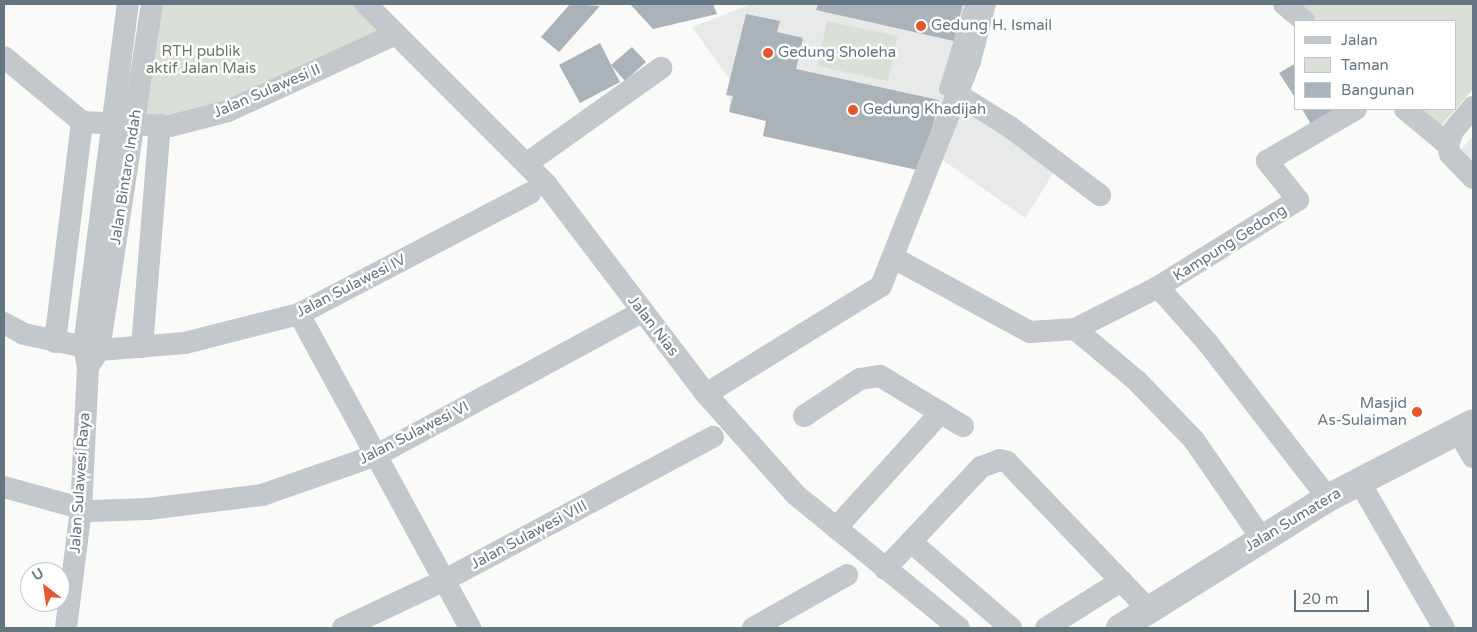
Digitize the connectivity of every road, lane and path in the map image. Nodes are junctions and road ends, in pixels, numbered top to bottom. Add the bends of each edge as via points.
1 (128, 4) edge
2 (152, 4) edge
3 (366, 4) edge
4 (970, 4) edge
5 (985, 4) edge
6 (1284, 4) edge
7 (1303, 20) edge
8 (394, 35) junction
9 (4, 57) edge
10 (661, 68) dead end
11 (956, 94) junction
12 (1473, 107) edge
13 (1354, 110) edge
14 (1406, 110) edge
15 (82, 122) junction
16 (112, 122) junction
17 (135, 124) junction
18 (160, 125) junction
19 (1448, 145) junction
20 (526, 164) junction
21 (1473, 178) edge
22 (530, 193) dead end
23 (1100, 195) dead end
24 (894, 258) junction
25 (1158, 287) junction
26 (641, 312) junction
27 (299, 314) junction
28 (4, 323) edge
29 (1075, 329) junction
30 (55, 342) junction
31 (142, 347) junction
32 (91, 354) junction
33 (706, 394) junction
34 (941, 412) junction
35 (804, 416) dead end
36 (963, 426) dead end
37 (1466, 428) edge
38 (713, 437) dead end
39 (377, 455) junction
40 (1473, 457) edge
41 (1359, 481) junction
42 (4, 487) edge
43 (1328, 498) junction
44 (81, 510) junction
45 (836, 528) junction
46 (1262, 539) junction
47 (911, 542) junction
48 (885, 569) junction
49 (847, 575) dead end
50 (444, 581) junction
51 (1122, 581) junction
52 (1150, 611) junction
53 (66, 628) edge
54 (343, 628) edge
55 (470, 628) edge
56 (753, 628) edge
57 (959, 628) edge
58 (1011, 628) edge
59 (1046, 628) edge
60 (1120, 628) edge
61 (1444, 628) edge

1 - 16 street, Jalan Bintaro Indah
2 - 17 street, Jalan Bintaro Indah
3 - 8 street, Jalan Nias
4 - 11 lane via 944,89
5 - 11 street
6 - 7 street
8 - 18 street, Jalan Sulawesi II via 228,111
8 - 20 street, Jalan Nias
9 - 15 street
10 - 20 street
11 - 23 street via 1017,132
11 - 24 street
12 - 19 street
13 - 25 street, Kampung Gedong via 1267,161 1298,200
14 - 19 street
15 - 16 street, Jalan Sulawesi II
15 - 30 street
16 - 17 street, Jalan Sulawesi II
16 - 32 street, Jalan Bintaro Indah
17 - 18 street, Jalan Sulawesi II
17 - 32 street, Jalan Bintaro Indah
18 - 31 street
19 - 21 street via 1450,154
20 - 26 street, Jalan Nias via 546,184
22 - 27 street, Jalan Sulawesi IV
24 - 29 street, Kampung Gedong via 1030,332
24 - 33 street via 881,286 859,304
25 - 29 street, Kampung Gedong
25 - 43 street, Kampung Gedong via 1208,342
26 - 33 street, Jalan Nias
26 - 39 street, Jalan Sulawesi VI
27 - 31 street, Jalan Sulawesi IV via 185,343
27 - 39 street
28 - 30 street, Jalan Sulawesi IV
29 - 46 street via 1136,380 1194,440
30 - 32 street, Jalan Sulawesi IV
31 - 32 street, Jalan Sulawesi IV
32 - 44 street, Jalan Sulawesi Raya
33 - 45 street, Jalan Nias via 796,495
34 - 35 street via 872,376 860,378
34 - 36 street
34 - 45 street
37 - 40 street
37 - 41 street, Jalan Sumatera
38 - 50 street, Jalan Sulawesi VIII
39 - 44 street, Jalan Sulawesi VI via 262,495 148,509
39 - 50 street
41 - 43 street, Jalan Sumatera
41 - 61 street
42 - 44 street, Jalan Sulawesi VI
43 - 46 street, Jalan Sumatera
44 - 53 street, Jalan Sulawesi Raya
45 - 48 street, Jalan Nias
46 - 52 street, Jalan Sumatera
47 - 48 street
47 - 51 street via 982,467 1000,460 1007,462
47 - 58 street
48 - 57 street, Jalan Nias
49 - 56 street
50 - 54 street, Jalan Sulawesi VIII
50 - 55 street
51 - 52 street
51 - 59 street
52 - 60 street, Jalan Sumatera

